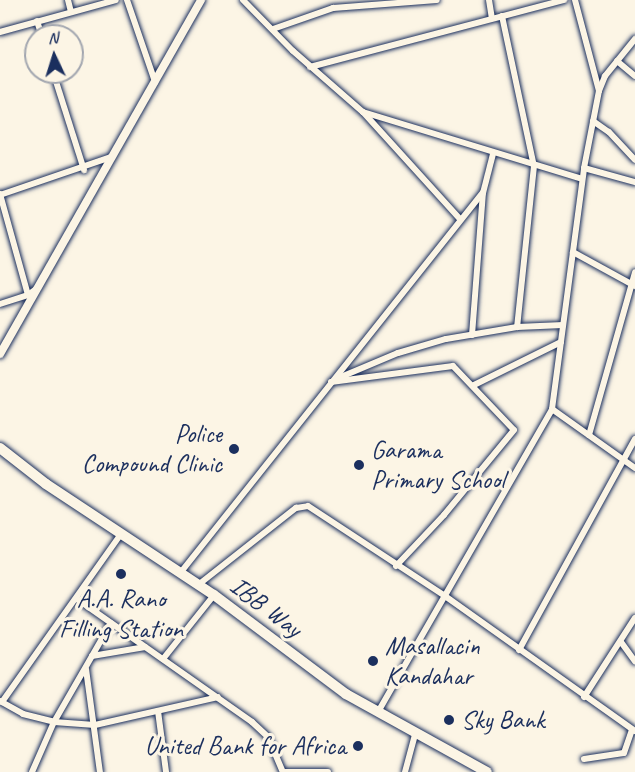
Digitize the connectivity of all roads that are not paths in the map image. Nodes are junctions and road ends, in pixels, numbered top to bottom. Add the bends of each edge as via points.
1 (68, 0) edge
2 (116, 0) edge
3 (127, 0) edge
4 (243, 0) edge
5 (437, 0) edge
6 (489, 0) edge
7 (564, 0) edge
8 (575, 0) edge
9 (202, 1) edge
10 (71, 12) junction
11 (502, 16) junction
12 (492, 18) junction
13 (37, 21) junction
14 (38, 24) edge
15 (273, 29) junction
16 (0, 32) edge
17 (635, 39) edge
18 (617, 61) junction
19 (310, 67) junction
20 (635, 75) edge
21 (155, 82) junction
22 (57, 84) edge
23 (599, 91) junction
24 (363, 112) junction
25 (593, 121) junction
26 (493, 154) junction
27 (111, 157) junction
28 (635, 160) edge
29 (534, 166) junction
30 (584, 168) junction
31 (84, 170) junction
32 (582, 179) junction
33 (635, 182) edge
34 (483, 193) junction
35 (0, 194) edge
36 (460, 219) junction
37 (573, 252) junction
38 (635, 272) edge
39 (632, 284) edge
40 (32, 292) junction
41 (0, 304) edge
42 (563, 325) junction
43 (517, 327) junction
44 (471, 335) junction
45 (561, 342) junction
46 (0, 354) edge
47 (330, 382) junction
48 (474, 385) junction
49 (552, 409) junction
50 (589, 435) junction
51 (635, 439) edge
52 (0, 448) edge
53 (0, 456) edge
54 (624, 459) junction
55 (25, 468) junction
56 (635, 468) edge
57 (122, 534) junction
58 (396, 566) junction
59 (181, 572) junction
60 (198, 585) junction
61 (214, 596) junction
62 (446, 596) junction
63 (77, 599) junction
64 (635, 618) edge
65 (111, 623) junction
66 (621, 642) junction
67 (145, 647) junction
68 (519, 650) junction
69 (93, 656) junction
70 (164, 659) junction
71 (635, 661) edge
72 (86, 668) junction
73 (218, 697) junction
74 (584, 697) junction
75 (1, 702) edge
76 (158, 711) junction
77 (378, 712) junction
78 (54, 722) junction
79 (95, 725) junction
80 (633, 731) edge
81 (415, 735) junction
82 (584, 759) dead end
83 (32, 772) edge
84 (100, 772) edge
85 (166, 772) edge
86 (284, 772) edge
87 (328, 772) edge
88 (405, 772) edge
89 (487, 772) edge

1 - 10 street
2 - 10 street
3 - 21 street
4 - 15 street
5 - 15 street via 333,8
6 - 12 street
7 - 11 street
8 - 23 street
9 - 21 street
10 - 13 street
11 - 12 street
11 - 29 street
12 - 19 street
13 - 14 street
13 - 16 street
15 - 19 street
17 - 18 street
18 - 20 street
18 - 23 street
19 - 24 street
21 - 27 street
22 - 31 street
23 - 25 street
24 - 26 street
24 - 36 street
25 - 28 street
25 - 30 street
26 - 29 street
26 - 34 street
27 - 31 street
27 - 40 street
29 - 32 street
29 - 43 street
30 - 32 street
30 - 33 street
31 - 35 street
32 - 37 street
34 - 36 street
34 - 44 street
35 - 40 street
36 - 47 street
37 - 39 street
37 - 42 street
38 - 39 street
39 - 50 street
40 - 41 street
40 - 46 street
42 - 43 street
42 - 45 street
43 - 44 street
44 - 47 street via 398,353
45 - 48 street
45 - 49 street
47 - 48 street via 444,364 453,366
47 - 59 street
48 - 58 street via 512,426 513,434
49 - 50 street
49 - 62 street
50 - 54 street
51 - 54 street
52 - 55 highway
53 - 55 highway
54 - 56 street
54 - 68 street
55 - 57 highway, IBB Way
57 - 59 highway, IBB Way
57 - 63 street
58 - 60 street via 302,506
58 - 62 street
59 - 60 highway, IBB Way
60 - 61 highway, IBB Way
61 - 70 street
61 - 77 highway, IBB Way via 346,694
62 - 68 street
62 - 77 street
63 - 65 street
63 - 75 street
64 - 66 street
65 - 67 street
65 - 69 street
66 - 71 street
66 - 74 street
67 - 69 street
67 - 70 street
68 - 74 street
69 - 72 street
70 - 73 street
72 - 78 street
72 - 79 street
73 - 76 street
73 - 86 street via 268,737
74 - 80 street
75 - 78 street
76 - 79 street
76 - 85 street
77 - 81 highway, IBB Way
78 - 79 street
78 - 83 street
79 - 84 street
80 - 82 street via 624,753
81 - 88 street
81 - 89 highway, IBB Way
86 - 87 street

